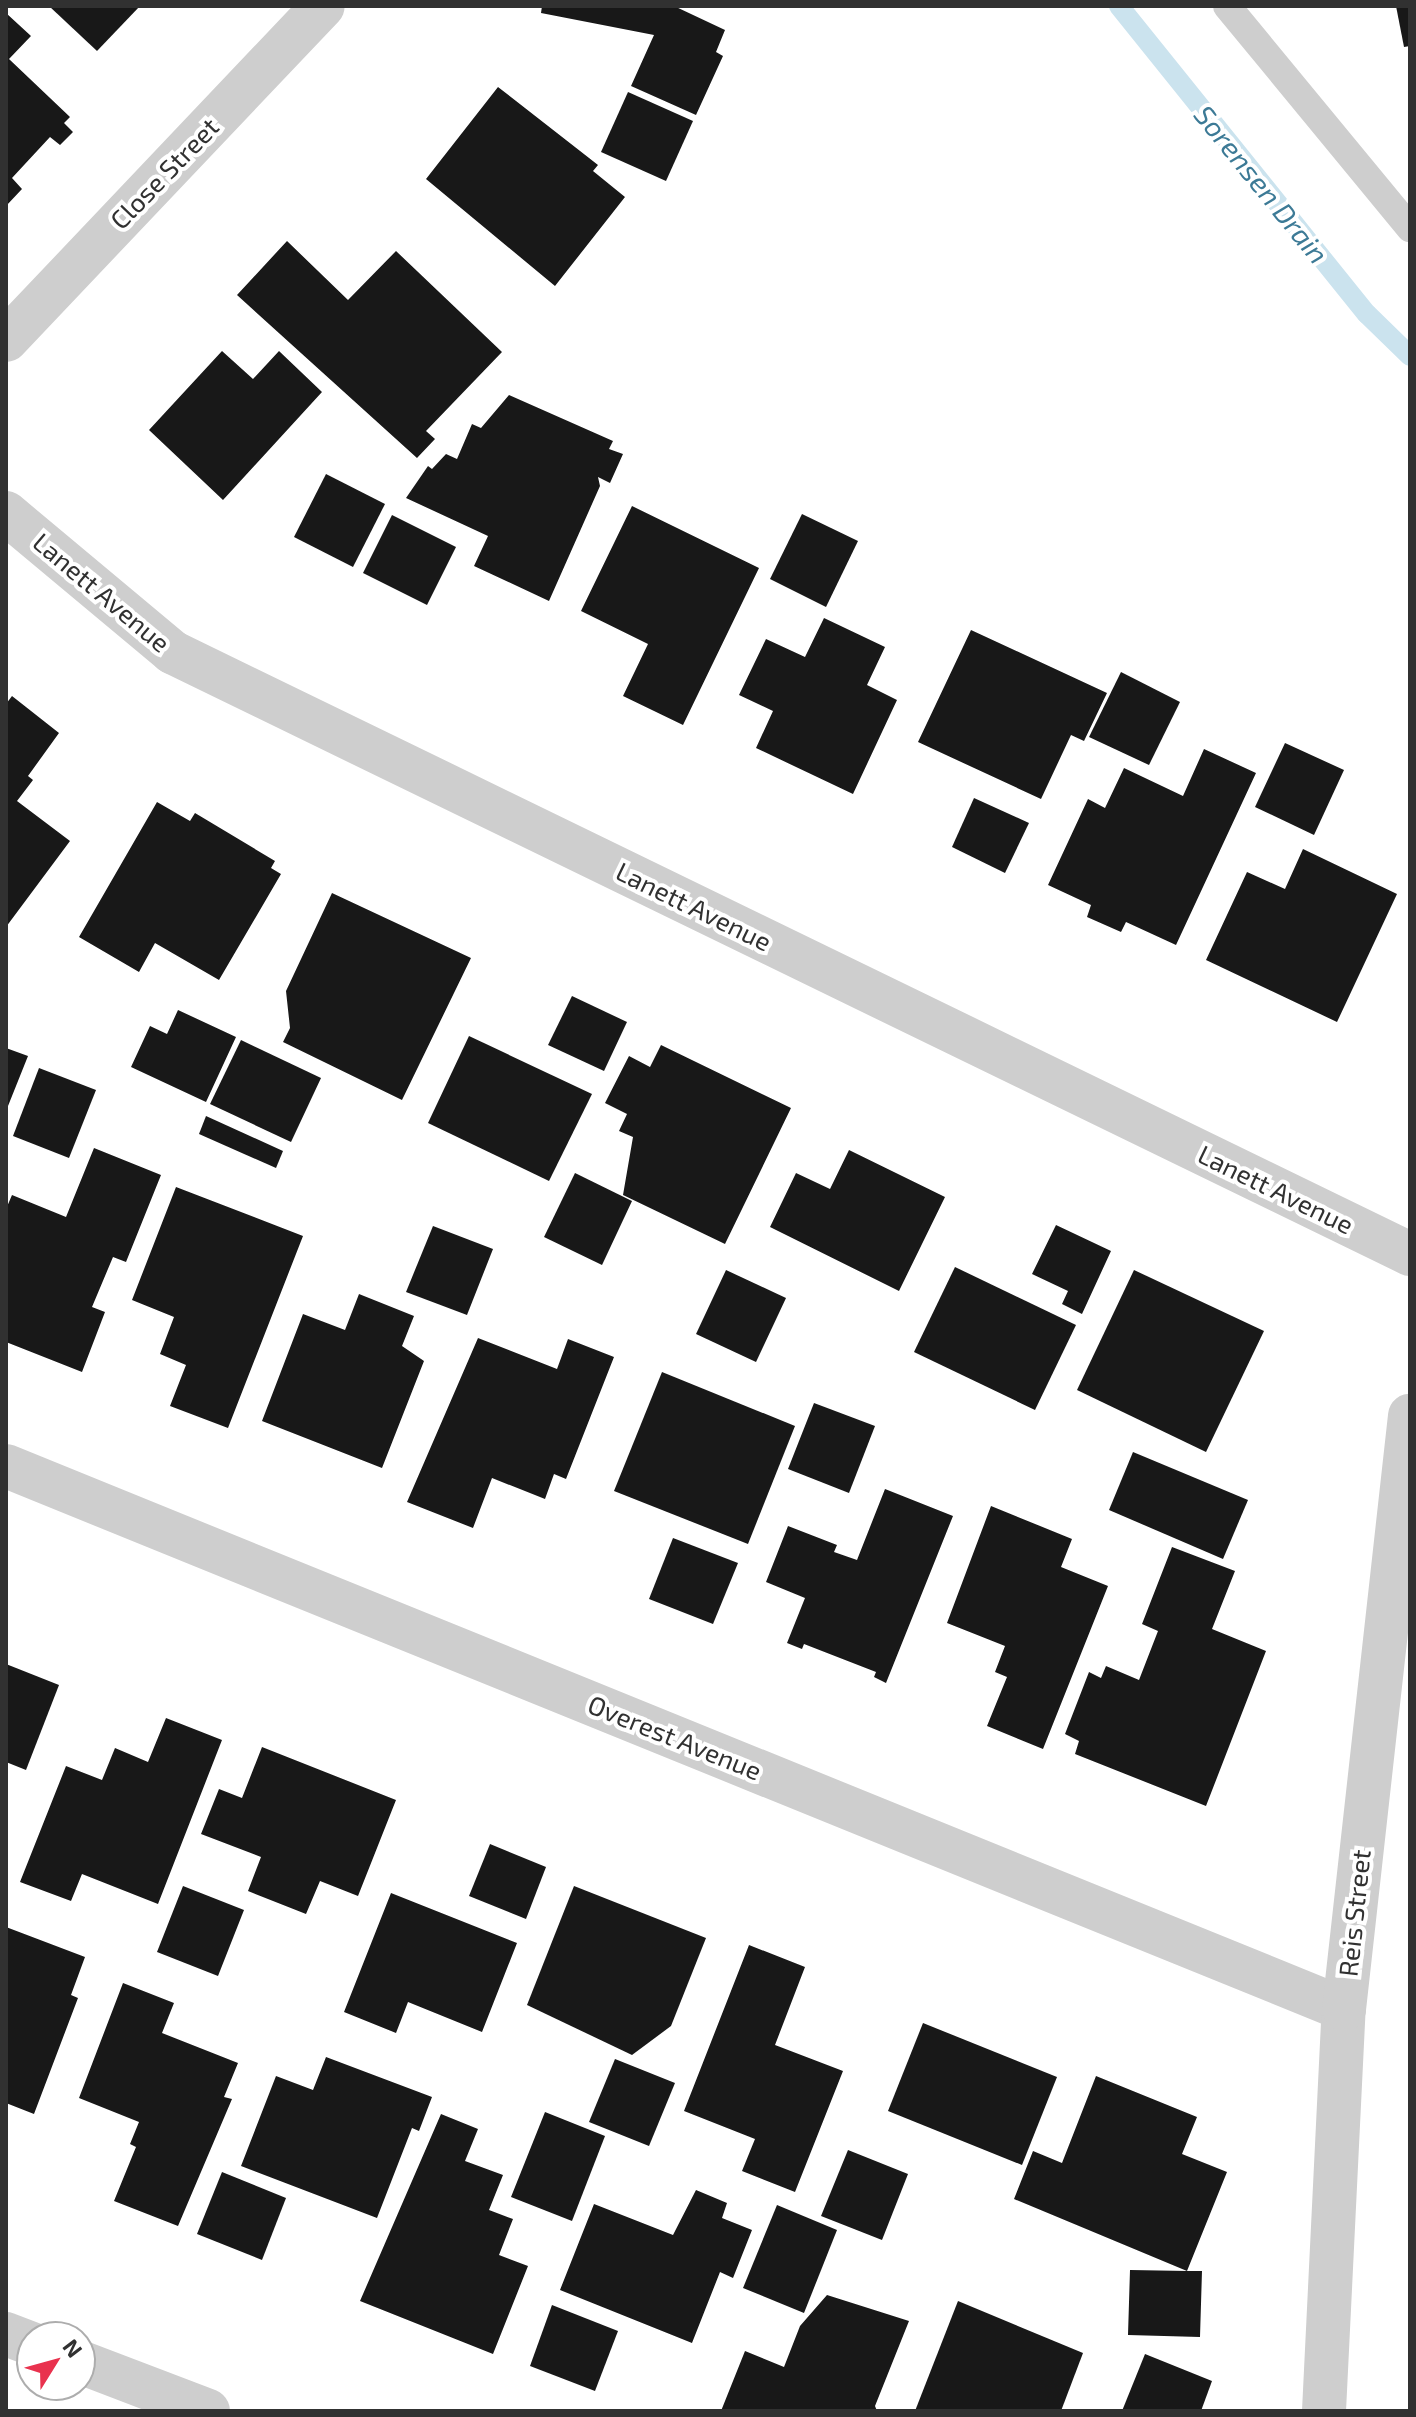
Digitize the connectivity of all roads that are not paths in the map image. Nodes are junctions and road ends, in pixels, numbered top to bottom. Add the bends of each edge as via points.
1 (323, 6) edge
2 (1227, 6) edge
3 (1410, 228) edge
4 (6, 340) edge
5 (6, 513) edge
6 (1410, 1254) edge
7 (1410, 1416) edge
8 (6, 1466) edge
9 (1344, 2009) junction
10 (96, 2368) edge
11 (208, 2411) edge
12 (1324, 2411) edge

1 - 4 street, Close Street
2 - 3 lane
5 - 6 street, Lanett Avenue via 172,652
7 - 9 street, Reis Street
8 - 9 street, Overest Avenue
9 - 12 street, Reis Street
10 - 11 street

